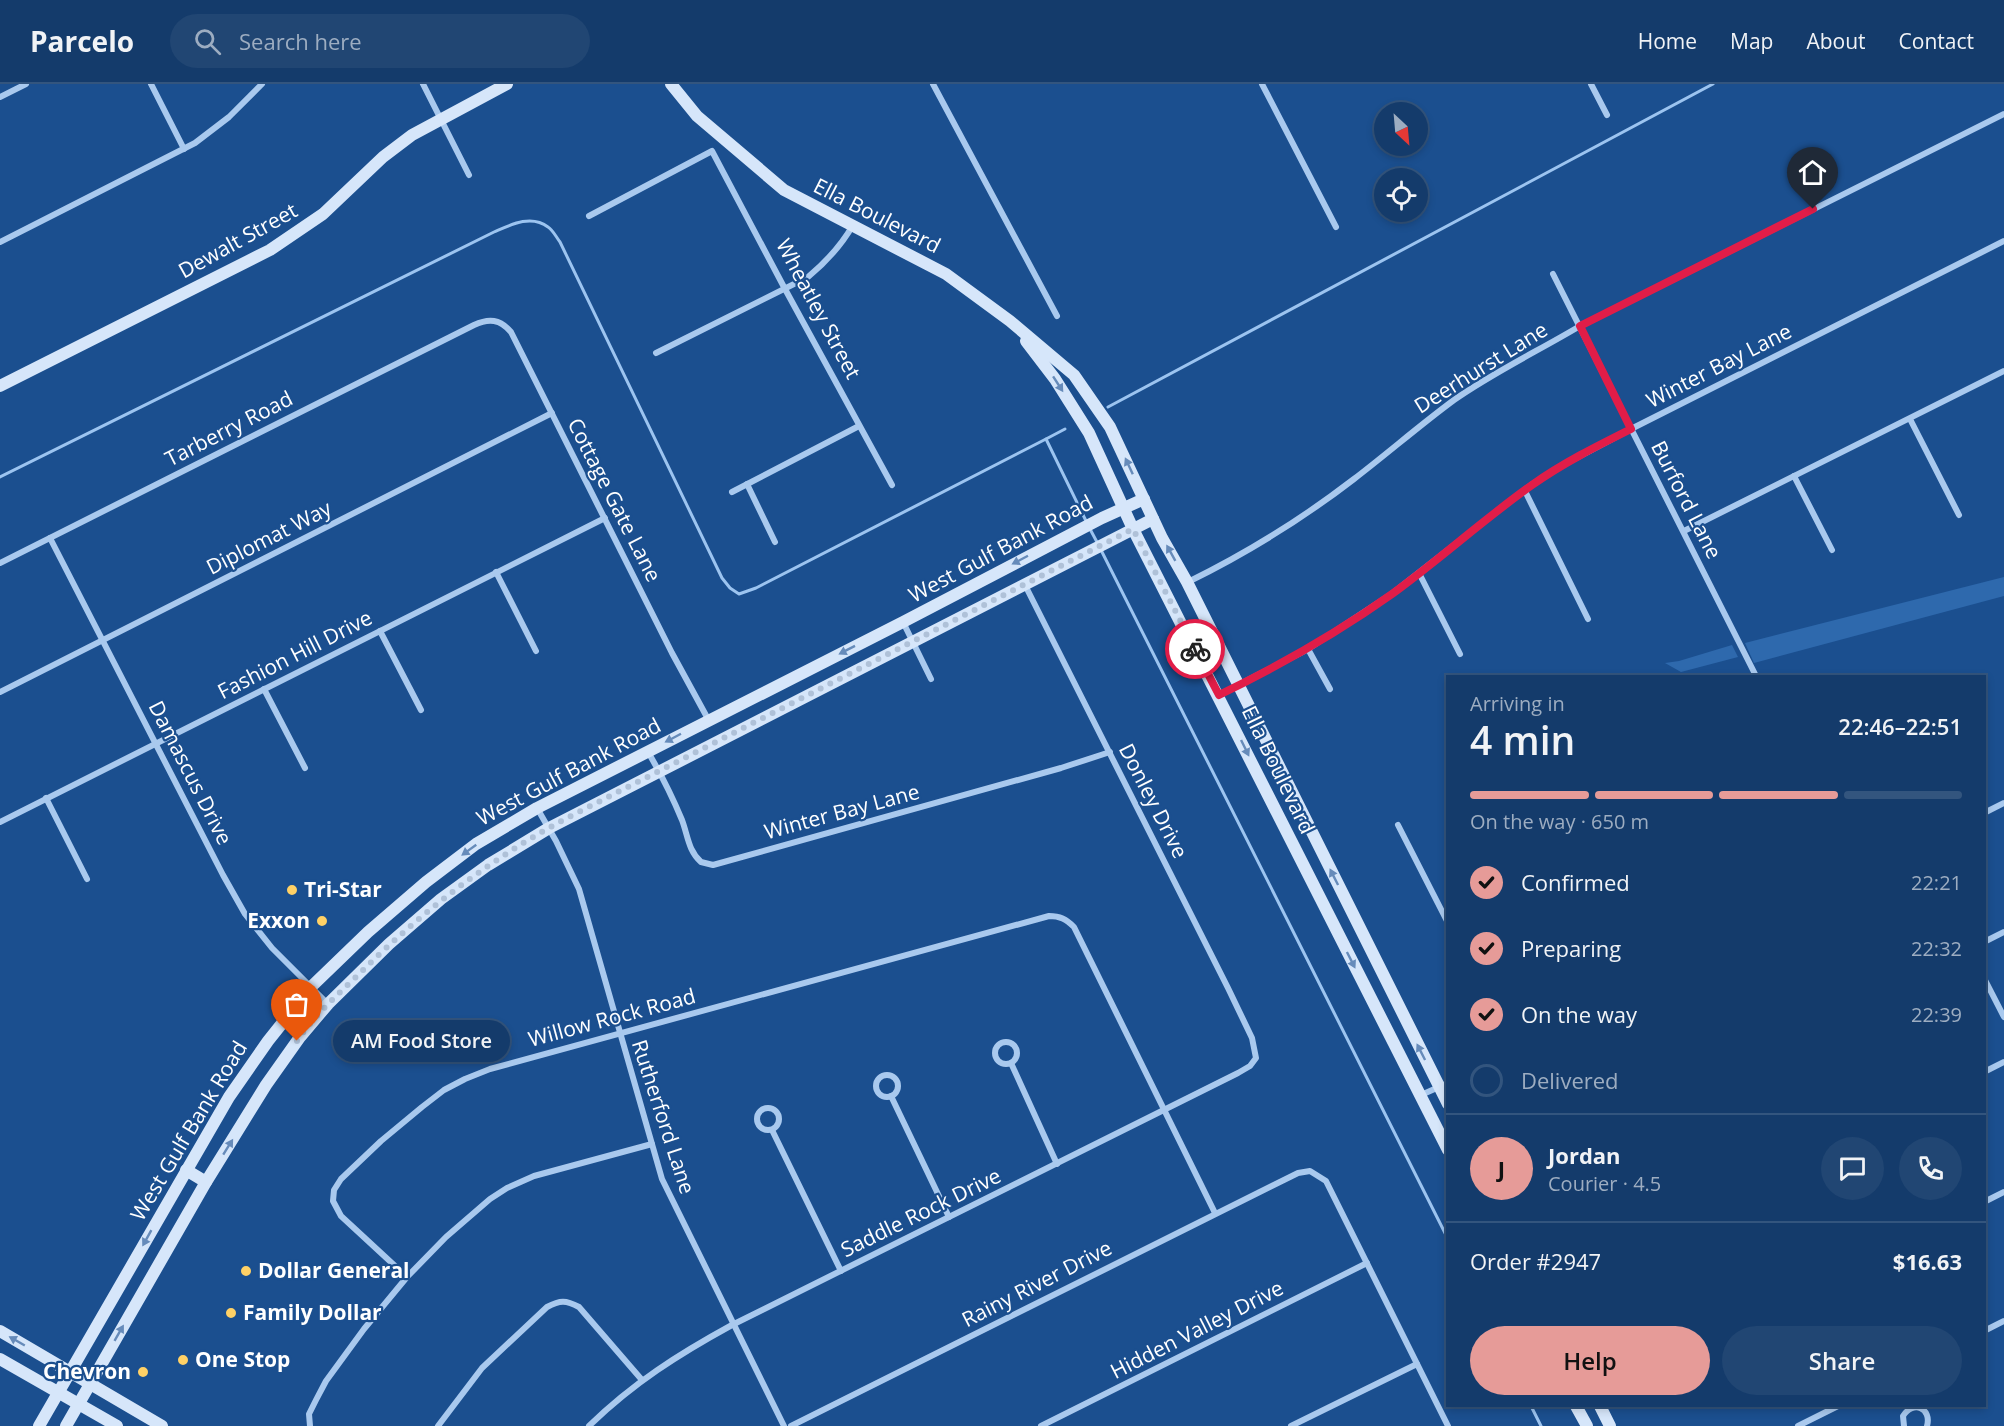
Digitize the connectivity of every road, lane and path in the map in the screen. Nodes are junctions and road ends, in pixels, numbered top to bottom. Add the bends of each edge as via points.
1 (26, 84) edge
2 (151, 84) edge
3 (262, 84) edge
4 (423, 84) edge
5 (507, 84) edge
6 (670, 84) edge
7 (933, 84) edge
8 (1262, 84) edge
9 (1591, 84) edge
10 (0, 97) edge
11 (2004, 114) edge
12 (1607, 115) dead end
13 (441, 119) junction
14 (184, 149) junction
15 (469, 176) dead end
16 (589, 216) dead end
17 (854, 225) junction
18 (1336, 227) dead end
19 (2004, 241) edge
20 (0, 242) edge
21 (1553, 274) dead end
22 (785, 289) junction
23 (1057, 316) dead end
24 (1011, 321) junction
25 (474, 325) joint
26 (1580, 326) junction
27 (657, 353) dead end
28 (2004, 371) edge
29 (0, 386) edge
30 (552, 413) junction
31 (1910, 419) junction
32 (859, 426) junction
33 (1631, 429) junction
34 (1794, 476) junction
35 (747, 484) junction
36 (892, 485) dead end
37 (1525, 491) junction
38 (732, 492) dead end
39 (1144, 499) junction
40 (1123, 508) junction
41 (1959, 515) dead end
42 (605, 518) junction
43 (1153, 519) junction
44 (1133, 529) junction
45 (1684, 531) junction
46 (50, 538) junction
47 (775, 542) dead end
48 (1832, 550) dead end
49 (0, 563) edge
50 (496, 572) junction
51 (1419, 573) junction
52 (1187, 582) junction
53 (1025, 584) junction
54 (1588, 619) dead end
55 (903, 622) junction
56 (380, 631) junction
57 (102, 640) junction
58 (913, 641) junction
59 (1308, 649) junction
60 (536, 651) dead end
61 (1460, 654) dead end
62 (1756, 675) edge
63 (931, 679) dead end
64 (1238, 686) junction
65 (264, 689) junction
66 (1330, 689) dead end
67 (0, 692) edge
68 (1219, 695) junction
69 (421, 710) dead end
70 (708, 719) junction
71 (156, 743) junction
72 (648, 751) junction
73 (1110, 752) junction
74 (305, 768) dead end
75 (659, 771) junction
76 (46, 798) junction
77 (2004, 803) edge
78 (537, 808) junction
79 (1986, 812) edge
80 (0, 822) edge
81 (1398, 825) dead end
82 (549, 828) junction
83 (87, 879) dead end
84 (426, 882) junction
85 (441, 899) junction
86 (1446, 919) edge
87 (2004, 932) edge
88 (1986, 941) edge
89 (1986, 982) edge
90 (311, 987) junction
91 (328, 1004) junction
92 (2004, 1017) edge
93 (619, 1033) junction
94 (1250, 1034) joint
95 (2004, 1062) edge
96 (1011, 1063) dead end
97 (1986, 1071) edge
98 (1443, 1085) edge
99 (891, 1096) dead end
100 (1420, 1096) junction
101 (1164, 1110) junction
102 (772, 1130) dead end
103 (652, 1144) junction
104 (1446, 1146) edge
105 (1058, 1164) junction
106 (186, 1170) junction
107 (206, 1182) junction
108 (2004, 1192) edge
109 (1986, 1201) edge
110 (1215, 1214) junction
111 (949, 1217) junction
112 (1367, 1263) junction
113 (841, 1271) junction
114 (407, 1277) junction
115 (2004, 1321) edge
116 (732, 1325) junction
117 (1986, 1330) edge
118 (0, 1331) edge
119 (0, 1359) edge
120 (1417, 1364) junction
121 (71, 1372) junction
122 (642, 1380) junction
123 (90, 1384) junction
124 (59, 1393) junction
125 (78, 1404) junction
126 (1577, 1407) edge
127 (1600, 1407) edge
128 (1836, 1407) edge
129 (1909, 1407) edge
130 (39, 1426) edge
131 (66, 1426) edge
132 (117, 1426) edge
133 (162, 1426) edge
134 (310, 1426) edge
135 (438, 1426) edge
136 (589, 1426) edge
137 (784, 1426) edge
138 (791, 1426) edge
139 (1041, 1426) edge
140 (1291, 1426) edge
141 (1448, 1426) edge
142 (1587, 1426) edge
143 (1610, 1426) edge
144 (1798, 1426) edge
145 (1904, 1426) edge
146 (1927, 1426) edge

1 - 10 street
2 - 14 street
3 - 14 street via 212,131
4 - 13 street
5 - 13 main road, Dewalt Street
6 - 17 main road, Ella Boulevard via 697,116 784,190
7 - 23 street
8 - 18 street
9 - 12 street
11 - 26 street, Deerhurst Lane
13 - 15 street
13 - 29 main road, Dewalt Street via 383,156 323,214 270,250
14 - 20 street
16 - 22 street, Wheatley Street via 712,151
17 - 22 street via 828,260
17 - 24 main road, Ella Boulevard via 946,274
19 - 33 street, Winter Bay Lane
21 - 26 street, Burford Lane
22 - 27 street
22 - 32 street, Wheatley Street
39 -> 24 main road, Ella Boulevard via 1110,427 1074,375
24 -> 40 main road, Ella Boulevard via 1089,433
25 - 30 street, Cottage Gate Lane via 485,320 504,324
25 - 46 street, Tarberry Road
26 - 33 street, Burford Lane
26 - 52 street, Deerhurst Lane via 1469,390 1292,524
28 - 31 street
30 - 42 street, Cottage Gate Lane
30 - 57 street, Diplomat Way
31 - 34 street
31 - 41 street
32 - 35 street
32 - 36 street, Wheatley Street
33 - 37 street, Winter Bay Lane via 1561,466
33 - 45 street, Burford Lane
34 - 45 street
34 - 48 street
35 - 38 street
35 - 47 street
37 - 51 street, Winter Bay Lane
37 - 54 street
39 - 40 main road, West Gulf Bank Road
39 - 43 main road, Ella Boulevard
40 - 44 main road, Ella Boulevard
40 -> 55 main road, West Gulf Bank Road
42 - 50 street, Fashion Hill Drive
42 - 70 street, Cottage Gate Lane
43 - 44 main road, West Gulf Bank Road
52 -> 43 main road, Ella Boulevard
44 - 53 main road, West Gulf Bank Road
44 - 68 main road, Ella Boulevard
45 - 62 street, Burford Lane
46 - 49 street, Tarberry Road
46 - 57 street, Damascus Drive
50 - 56 street, Fashion Hill Drive
50 - 60 street
51 - 59 street, Winter Bay Lane
51 - 61 street
52 - 64 main road, Ella Boulevard
53 - 58 main road, West Gulf Bank Road
53 - 73 street, Donley Drive
55 - 58 street
55 -> 70 main road, West Gulf Bank Road
56 - 65 street, Fashion Hill Drive
56 - 69 street
57 - 67 street, Diplomat Way
57 - 71 street, Damascus Drive
58 - 63 street
58 - 75 main road, West Gulf Bank Road
59 - 64 street, Winter Bay Lane
59 - 66 street
64 - 68 street, Winter Bay Lane
98 -> 64 main road, Ella Boulevard
65 - 71 street, Fashion Hill Drive
65 - 74 street
68 -> 100 main road, Ella Boulevard
70 -> 72 main road, West Gulf Bank Road
71 - 76 street, Fashion Hill Drive
71 - 90 street, Damascus Drive via 245,914
72 - 75 street, Winter Bay Lane
72 - 78 main road, West Gulf Bank Road
73 - 75 street, Winter Bay Lane via 713,865 701,862 690,848
73 - 94 street, Donley Drive
75 - 82 main road, West Gulf Bank Road
76 - 80 street, Fashion Hill Drive
76 - 83 street
77 - 79 street
78 - 82 street, Rutherford Lane
78 -> 84 main road, West Gulf Bank Road via 476,844
81 - 86 street
82 - 85 main road, West Gulf Bank Road
82 - 93 street, Rutherford Lane via 579,889
84 - 85 main road
84 - 90 main road, West Gulf Bank Road
85 - 91 main road, West Gulf Bank Road
87 - 88 street
89 - 92 street
90 - 91 street, Damascus Drive
90 - 106 main road, West Gulf Bank Road via 235,1088
107 -> 91 main road, West Gulf Bank Road via 285,1058
93 - 101 street, Willow Rock Road via 955,940 1059,916 1074,927
93 - 103 street, Rutherford Lane
93 - 114 street, Willow Rock Road via 490,1069 444,1090 341,1179 334,1190 336,1209
94 - 101 street, Saddle Rock Drive via 1256,1058 1250,1066
95 - 97 street
96 - 105 street
98 - 100 street
99 - 111 street
100 - 104 main road, Ella Boulevard
101 - 105 street, Saddle Rock Drive
101 - 110 street
102 - 113 street
103 - 114 street via 534,1176 507,1188 446,1237
103 - 116 street, Rutherford Lane via 669,1195
105 - 111 street, Saddle Rock Drive
106 - 107 main road
106 -> 121 main road, West Gulf Bank Road
123 -> 107 main road, West Gulf Bank Road
108 - 109 street
110 - 112 street, Rainy River Drive via 1298,1173 1310,1171 1326,1181
110 - 138 street, Rainy River Drive
111 - 113 street, Saddle Rock Drive
112 - 120 street
112 - 139 street, Hidden Valley Drive
113 - 116 street, Saddle Rock Drive
114 - 134 street via 332,1372 310,1412
115 - 117 street
116 - 122 street, Saddle Rock Drive
116 - 137 street, Rutherford Lane
121 -> 118 main road
119 - 124 main road
120 - 140 street
120 - 141 street
121 - 123 main road
121 - 124 main road, West Gulf Bank Road
122 - 135 street via 579,1307 559,1301 547,1307 482,1368
122 - 136 street, Saddle Rock Drive
123 - 125 main road, West Gulf Bank Road
123 - 133 main road
124 - 125 main road
124 - 130 main road, West Gulf Bank Road
125 - 131 main road, West Gulf Bank Road
125 - 132 main road
126 - 142 main road
127 - 143 main road
128 - 144 street
129 - 145 street via 1903,1416
129 - 146 street via 1924,1409 1929,1418

